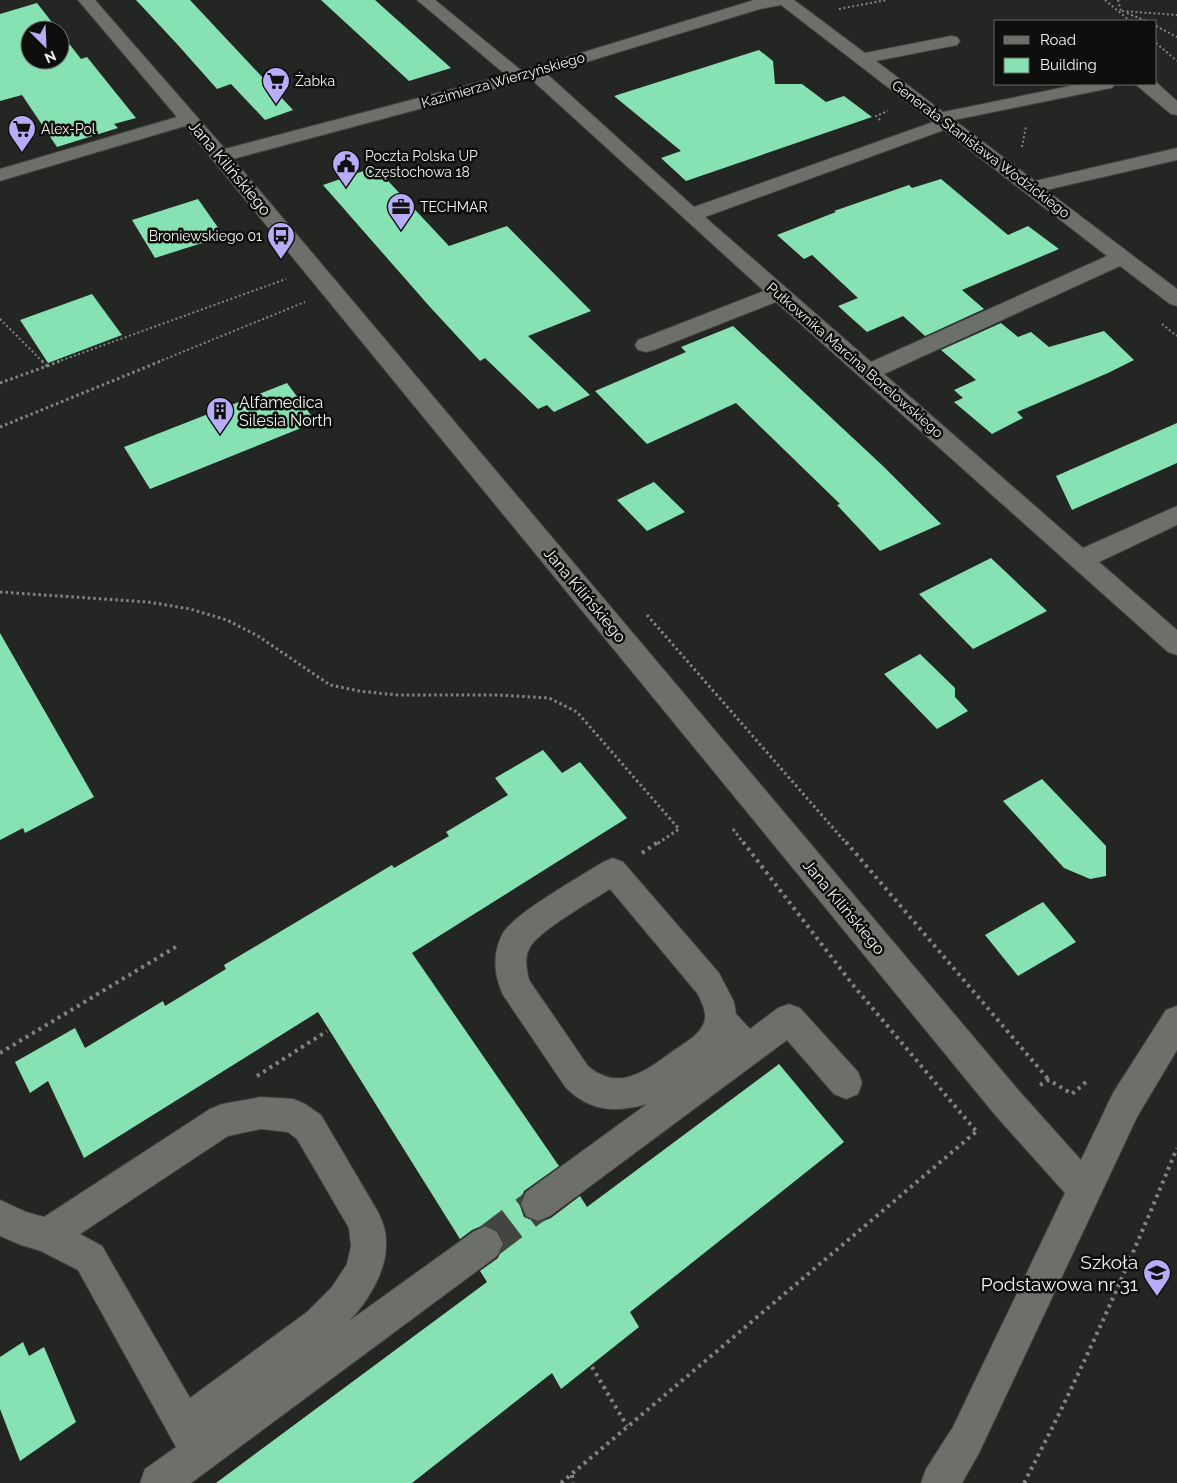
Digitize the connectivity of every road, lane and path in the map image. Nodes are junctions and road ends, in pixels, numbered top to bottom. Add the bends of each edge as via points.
1 (86, 0) edge
2 (784, 0) edge
3 (886, 0) edge
4 (1105, 0) edge
5 (1118, 0) edge
6 (433, 1) edge
7 (836, 10) dead end
8 (1120, 11) junction
9 (1177, 16) edge
10 (1129, 20) edge
11 (1143, 20) edge
12 (1157, 27) edge
13 (1177, 37) edge
14 (951, 41) dead end
15 (1157, 44) edge
16 (862, 59) junction
17 (1177, 61) edge
18 (527, 75) junction
19 (1101, 85) edge
20 (1149, 85) edge
21 (1177, 110) edge
22 (190, 119) junction
23 (944, 121) junction
24 (1177, 154) edge
25 (221, 156) junction
26 (0, 175) edge
27 (1032, 188) junction
28 (691, 215) junction
29 (1123, 258) junction
30 (290, 278) dead end
31 (779, 293) junction
32 (1177, 299) edge
33 (307, 301) dead end
34 (0, 319) edge
35 (646, 345) dead end
36 (47, 366) junction
37 (869, 372) junction
38 (0, 383) edge
39 (0, 427) edge
40 (1177, 515) edge
41 (1082, 559) junction
42 (0, 592) edge
43 (645, 614) dead end
44 (1177, 645) edge
45 (613, 871) junction
46 (179, 945) dead end
47 (722, 1021) junction
48 (1177, 1021) edge
49 (748, 1050) junction
50 (0, 1053) edge
51 (1049, 1080) dead end
52 (846, 1083) dead end
53 (976, 1132) dead end
54 (1177, 1148) edge
55 (1085, 1190) junction
56 (538, 1204) tunnel mouth
57 (0, 1217) edge
58 (47, 1235) junction
59 (485, 1244) tunnel mouth
60 (592, 1367) dead end
61 (628, 1426) junction
62 (192, 1439) junction
63 (572, 1474) junction
64 (159, 1483) edge
65 (561, 1483) edge
66 (573, 1483) edge
67 (940, 1483) edge
68 (1024, 1483) edge

1 - 22 street, Jana Kilińskiego
2 - 16 street, Generała Stanisława Wodzickiego
2 - 18 street, Kazimierza Wierzyńskiego via 758,4
3 - 7 path
4 - 8 path
5 - 8 path
6 - 18 street, Pułkownika Marcina Borelowskiego
8 - 9 path
8 - 10 path
8 - 11 path
12 - 13 path
14 - 16 street
15 - 17 path
16 - 23 street, Generała Stanisława Wodzickiego
18 - 25 street, Kazimierza Wierzyńskiego
18 - 28 street, Pułkownika Marcina Borelowskiego
19 - 23 street via 955,114
20 - 21 street
22 - 25 street, Jana Kilińskiego
22 - 26 street
23 - 27 street, Generała Stanisława Wodzickiego
23 - 28 street
24 - 27 street
25 - 55 street, Jana Kilińskiego via 1008,1104
27 - 29 street, Generała Stanisława Wodzickiego
28 - 31 street, Pułkownika Marcina Borelowskiego
29 - 32 street, Generała Stanisława Wodzickiego
29 - 37 street
30 - 36 path
31 - 35 street
31 - 37 street, Pułkownika Marcina Borelowskiego
33 - 39 path
34 - 36 path
36 - 38 path
37 - 41 street, Pułkownika Marcina Borelowskiego
40 - 41 street
41 - 44 street, Pułkownika Marcina Borelowskiego
42 - 45 path via 190,608 227,620 258,636 330,685 359,691 397,695 549,698 577,712 679,829
43 - 51 path
45 - 47 street via 708,982 718,1002
45 - 47 street via 536,922 515,941 510,964 514,985 576,1078 589,1088 602,1092 625,1094 650,1087 705,1048
46 - 50 path
47 - 49 street
48 - 55 street via 1125,1105
49 - 52 street via 789,1019
49 - 56 street
53 - 61 path
54 - 68 path via 1114,1299
55 - 67 street via 966,1440
57 - 58 street via 21,1228
58 - 62 street via 90,1258
58 - 62 street via 222,1121 261,1113 293,1116 309,1127 366,1224 369,1246 363,1271 345,1300 320,1325
59 - 62 street
60 - 61 path
61 - 63 path
62 - 64 street
63 - 65 path
63 - 66 path

